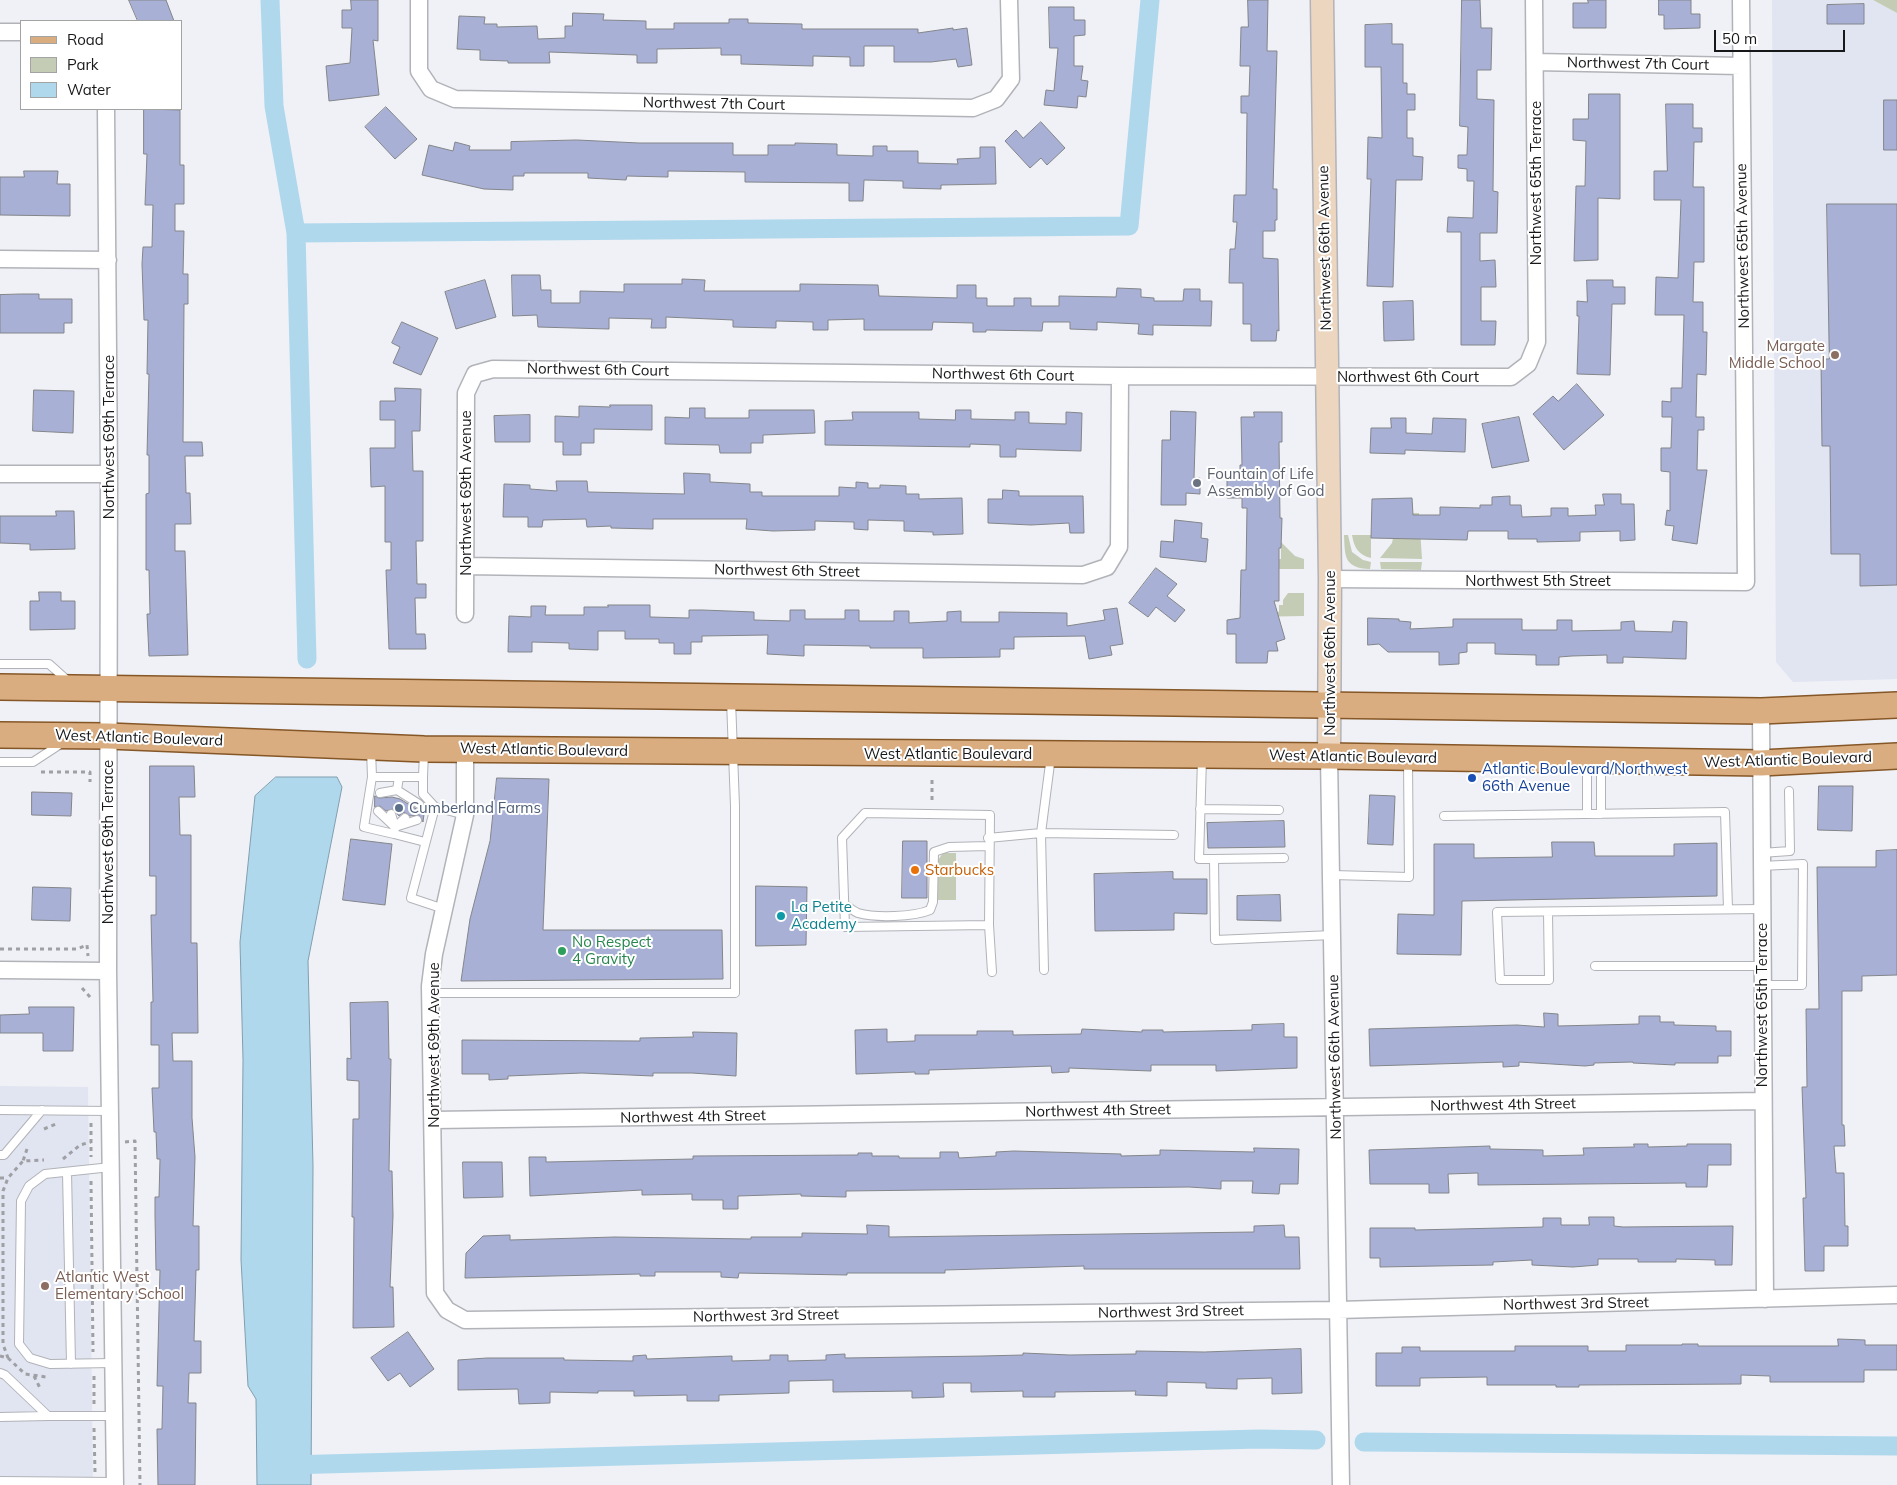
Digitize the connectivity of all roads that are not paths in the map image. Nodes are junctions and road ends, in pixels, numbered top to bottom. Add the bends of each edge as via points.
1 (419, 0) edge
2 (1009, 0) edge
3 (1322, 0) edge
4 (1534, 0) edge
5 (1741, 0) edge
6 (0, 32) edge
7 (20, 32) edge
8 (1535, 62) junction
9 (1741, 66) junction
10 (106, 110) edge
11 (0, 259) edge
12 (108, 260) junction
13 (1528, 364) joint
14 (475, 374) joint
15 (1120, 376) junction
16 (1327, 377) junction
17 (0, 474) edge
18 (109, 474) junction
19 (466, 566) junction
20 (1330, 579) junction
21 (1746, 582) joint
22 (464, 614) dead end
23 (0, 664) edge
24 (0, 687) edge
25 (75, 688) junction
26 (109, 688) junction
27 (731, 698) junction
28 (1331, 706) junction
29 (1897, 706) edge
30 (1761, 711) junction
31 (0, 735) edge
32 (73, 735) junction
33 (108, 736) junction
34 (371, 748) junction
35 (424, 749) junction
36 (465, 750) junction
37 (732, 752) junction
38 (1052, 754) junction
39 (1202, 756) junction
40 (1330, 756) junction
41 (1897, 756) edge
42 (1408, 758) junction
43 (1594, 761) junction
44 (0, 762) edge
45 (1761, 764) junction
46 (372, 777) junction
47 (399, 777) junction
48 (423, 777) junction
49 (1789, 790) dead end
50 (380, 793) dead end
51 (394, 793) junction
52 (406, 800) dead end
53 (419, 804) dead end
54 (435, 808) junction
55 (1200, 809) junction
56 (1279, 810) dead end
57 (378, 811) dead end
58 (391, 814) dead end
59 (1587, 814) junction
60 (1601, 814) junction
61 (464, 815) junction
62 (1444, 816) dead end
63 (405, 818) dead end
64 (417, 820) dead end
65 (395, 831) junction
66 (1041, 833) junction
67 (1174, 836) dead end
68 (425, 842) junction
69 (988, 842) junction
70 (1284, 858) dead end
71 (1214, 859) junction
72 (1761, 859) junction
73 (1332, 875) junction
74 (844, 904) junction
75 (444, 909) junction
76 (1762, 909) junction
77 (1728, 910) junction
78 (1548, 912) junction
79 (989, 925) junction
80 (1333, 935) junction
81 (1595, 966) dead end
82 (1762, 966) junction
83 (0, 970) edge
84 (1044, 970) dead end
85 (108, 971) junction
86 (992, 972) dead end
87 (1762, 985) junction
88 (430, 993) junction
89 (1763, 1101) junction
90 (1336, 1107) junction
91 (0, 1110) edge
92 (42, 1110) junction
93 (110, 1111) junction
94 (434, 1120) junction
95 (0, 1155) edge
96 (111, 1167) junction
97 (67, 1172) junction
98 (1897, 1295) edge
99 (1765, 1299) junction
100 (447, 1310) joint
101 (1338, 1310) junction
102 (114, 1363) junction
103 (71, 1364) junction
104 (0, 1373) edge
105 (48, 1416) junction
106 (114, 1416) junction
107 (0, 1417) edge
108 (0, 1481) edge
109 (115, 1484) edge
110 (1341, 1485) edge

1 - 2 street, Northwest 7th Court via 419,70 431,90 455,99 973,108 996,99 1010,79
3 - 16 street, Northwest 66th Avenue
4 - 8 street, Northwest 65th Terrace
5 - 9 street, Northwest 65th Avenue
6 - 7 street
8 - 9 street, Northwest 7th Court
8 - 13 street, Northwest 65th Terrace via 1537,342
9 - 21 street, Northwest 65th Avenue
10 - 12 street, Northwest 69th Terrace
11 - 12 street
12 - 18 street, Northwest 69th Terrace
13 - 16 street, Northwest 6th Court via 1511,377
14 - 15 street, Northwest 6th Court via 493,369
14 - 19 street, Northwest 69th Avenue via 466,393
15 - 16 street, Northwest 6th Court
15 - 19 street, Northwest 6th Street via 1119,547 1107,567 1083,575
16 - 20 street, Northwest 66th Avenue
17 - 18 street
18 - 26 street, Northwest 69th Terrace
19 - 22 street, Northwest 69th Avenue
20 - 21 street, Northwest 5th Street
20 - 28 street, Northwest 66th Avenue
23 - 25 lane via 49,664
24 - 25 main road
25 - 26 main road
26 - 27 main road
26 - 33 street, Northwest 69th Terrace
27 - 28 main road
27 - 37 lane
28 - 30 main road
28 - 40 street, Northwest 66th Avenue
29 - 30 main road
30 - 45 street, Northwest 65th Terrace
31 - 32 main road, West Atlantic Boulevard
32 - 33 main road, West Atlantic Boulevard
32 - 44 lane via 33,762
33 - 34 main road, West Atlantic Boulevard
33 - 85 street, Northwest 69th Terrace
34 - 35 main road, West Atlantic Boulevard
34 - 46 lane
35 - 36 main road, West Atlantic Boulevard
35 - 48 lane
36 - 37 main road, West Atlantic Boulevard
36 - 61 street, Northwest 69th Avenue
37 - 38 main road, West Atlantic Boulevard
37 - 88 lane via 735,992
38 - 39 main road, West Atlantic Boulevard
38 - 66 lane
39 - 40 main road, West Atlantic Boulevard
39 - 55 lane
40 - 42 main road, West Atlantic Boulevard
40 - 73 street, Northwest 66th Avenue
41 - 45 main road, West Atlantic Boulevard
42 - 43 main road, West Atlantic Boulevard
42 - 73 lane via 1409,876
43 - 45 main road, West Atlantic Boulevard
43 - 59 lane
43 - 60 lane
45 - 72 street, Northwest 65th Terrace
46 - 47 lane
46 - 65 lane via 364,827
47 - 48 lane
47 - 51 lane
48 - 54 lane via 423,794
49 - 72 lane via 1790,851
50 - 51 lane
51 - 52 lane
51 - 53 lane
54 - 61 lane
54 - 68 lane
55 - 56 lane
55 - 71 lane via 1198,859
57 - 65 lane
58 - 65 lane
59 - 60 lane
59 - 62 lane
60 - 77 lane via 1725,812
61 - 75 street, Northwest 69th Avenue
63 - 65 lane
64 - 65 lane
65 - 68 lane
66 - 67 lane
66 - 69 lane
66 - 84 lane
68 - 75 lane via 411,898
69 - 74 lane via 934,852 930,910 920,914 870,915 856,912
69 - 74 lane via 990,815 866,813 842,838
69 - 79 lane
70 - 71 lane
71 - 80 lane via 1215,940
72 - 76 street, Northwest 65th Terrace
72 - 87 lane via 1803,864 1802,985
73 - 80 street, Northwest 66th Avenue
74 - 79 lane via 845,927
75 - 88 street, Northwest 69th Avenue
76 - 77 lane
76 - 82 street, Northwest 65th Terrace
77 - 78 lane
78 - 78 lane via 1497,912 1500,980 1549,980
79 - 86 lane
80 - 90 street, Northwest 66th Avenue
81 - 82 lane
82 - 87 street, Northwest 65th Terrace
83 - 85 street
85 - 93 street, Northwest 69th Terrace
87 - 89 street, Northwest 65th Terrace
88 - 94 street, Northwest 69th Avenue
89 - 90 street, Northwest 4th Street
89 - 99 street, Northwest 65th Terrace
90 - 94 street, Northwest 4th Street
90 - 101 street, Northwest 66th Avenue
91 - 92 lane
92 - 93 lane
92 - 95 lane via 4,1155
93 - 96 street, Northwest 69th Terrace
94 - 100 street, Northwest 69th Avenue via 435,1292
96 - 97 lane
96 - 102 street, Northwest 69th Terrace
97 - 103 lane
97 - 103 lane via 45,1174 29,1186 21,1201 19,1344 30,1358 50,1364
98 - 99 street, Northwest 3rd Street
99 - 101 street, Northwest 3rd Street
100 - 101 street, Northwest 3rd Street via 465,1320
101 - 110 street, Northwest 66th Avenue
102 - 103 lane
102 - 106 street, Northwest 69th Terrace
104 - 105 lane
105 - 106 lane
105 - 107 lane
106 - 109 street, Northwest 69th Terrace
108 - 109 lane

